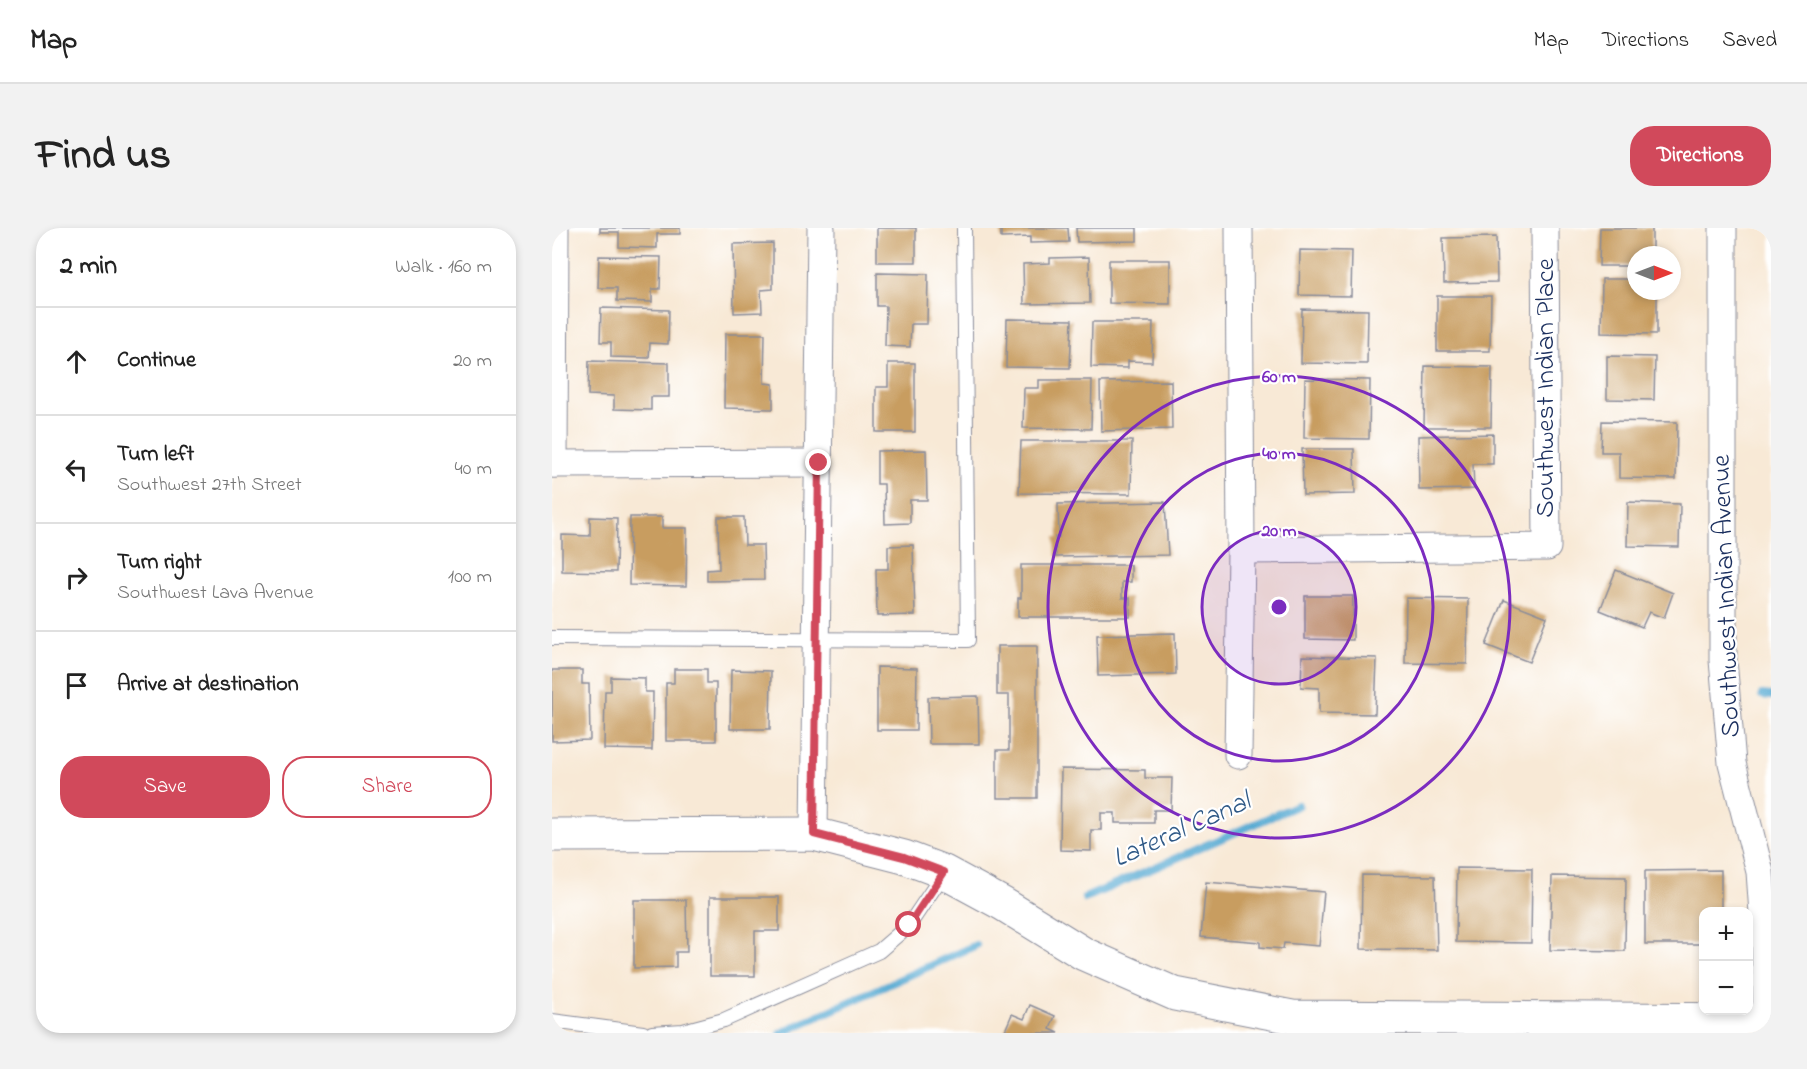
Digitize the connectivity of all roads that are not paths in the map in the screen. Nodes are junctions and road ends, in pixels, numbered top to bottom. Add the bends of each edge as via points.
1 (555, 228) edge
2 (821, 228) edge
3 (964, 228) edge
4 (1239, 228) edge
5 (1545, 228) edge
6 (1723, 228) edge
7 (553, 286) edge
8 (819, 463) junction
9 (553, 464) edge
10 (1241, 550) junction
11 (552, 638) edge
12 (816, 640) junction
13 (1238, 755) dead end
14 (814, 834) junction
15 (552, 835) edge
16 (944, 872) junction
17 (552, 1021) edge
18 (1292, 1025) edge
19 (1768, 1025) edge
20 (643, 1033) edge
21 (652, 1033) edge

1 - 7 street
2 - 8 street
3 - 12 lane via 968,640
4 - 10 street
5 - 10 street, Southwest Indian Place via 1547,547
6 - 19 street, Southwest Indian Avenue via 1723,660 1732,763 1760,872
7 - 9 street
8 - 9 street
8 - 12 street
10 - 13 street
11 - 12 lane
12 - 14 street
14 - 15 main road
14 - 16 main road via 904,857
16 - 18 main road via 1083,954 1175,994
16 - 21 lane via 909,925 879,951 724,1020 682,1031
17 - 20 lane
18 - 19 main road

